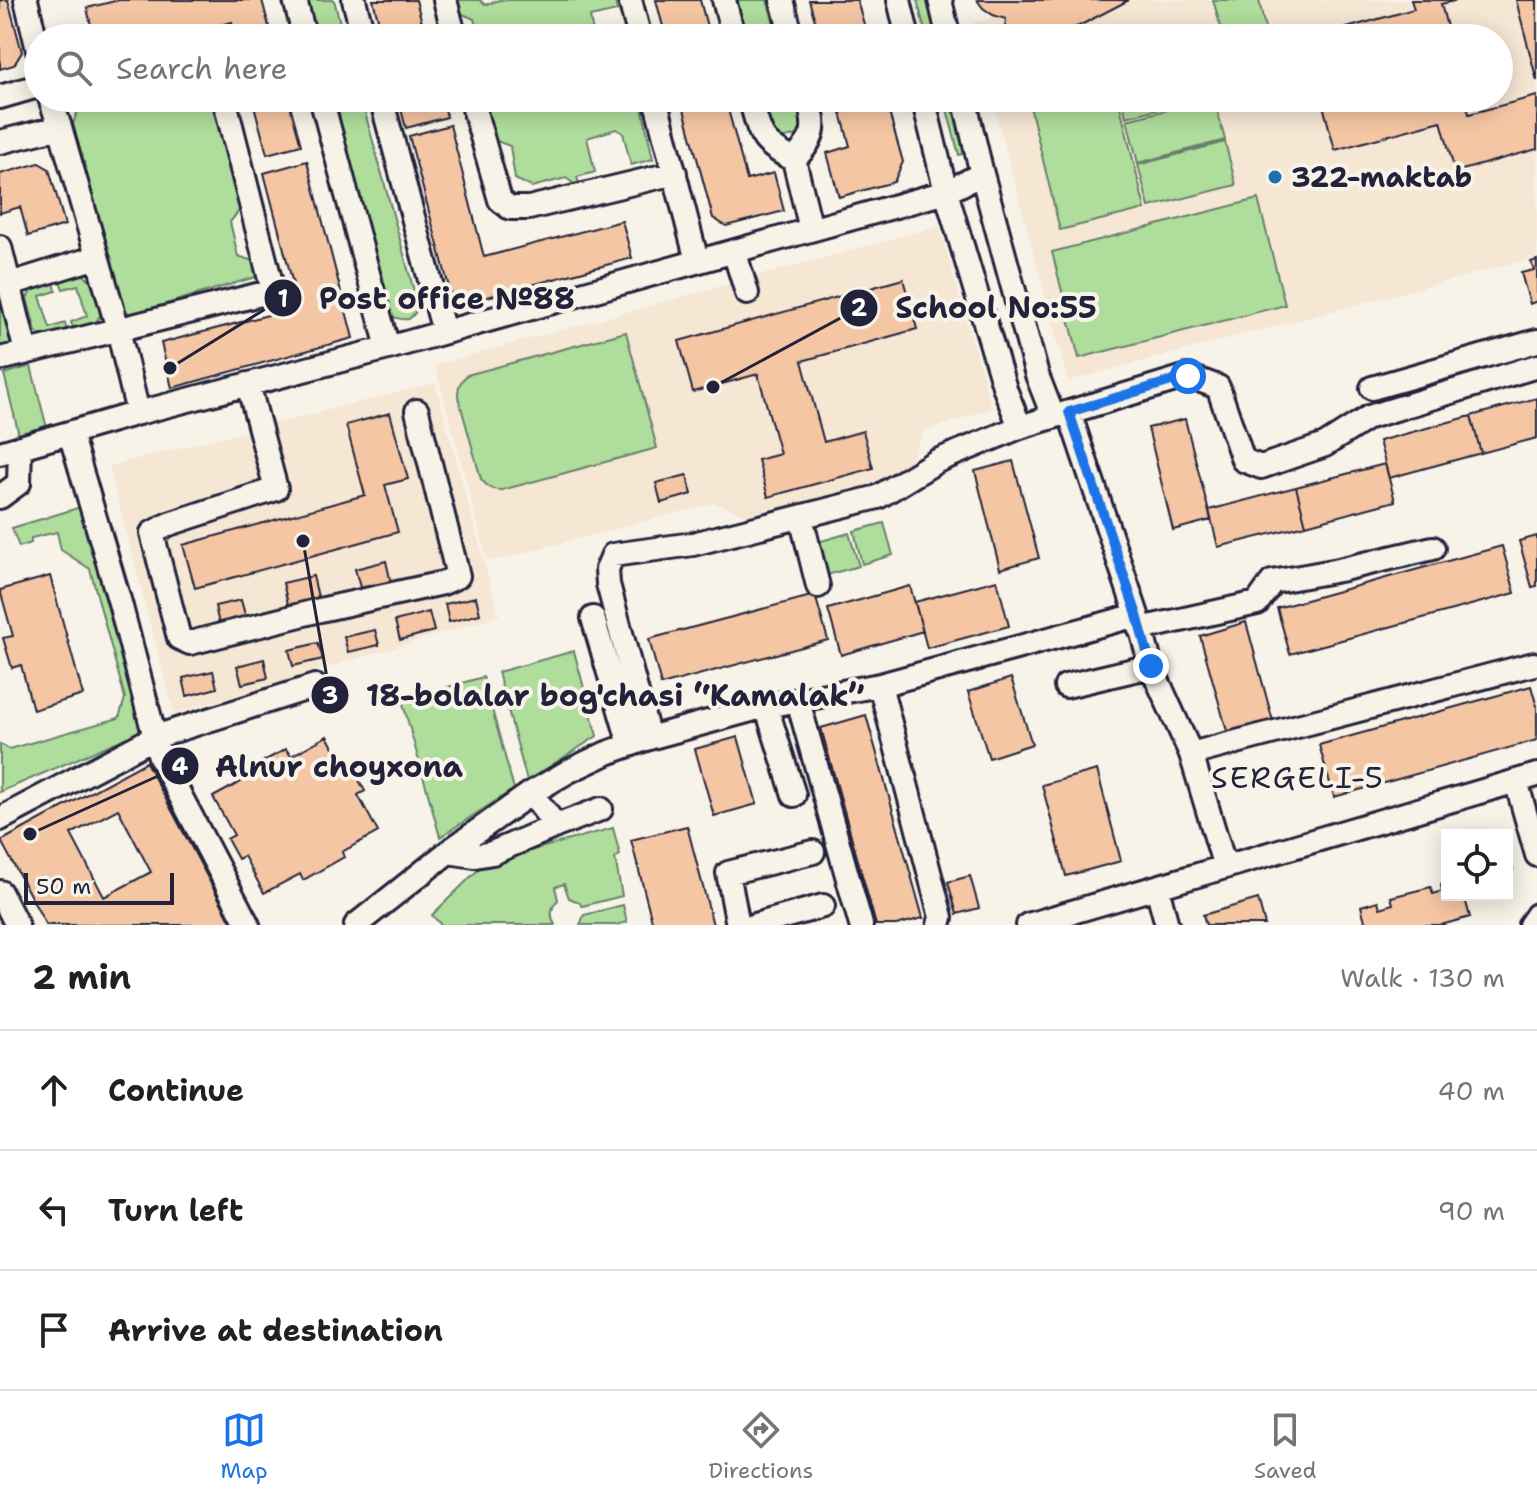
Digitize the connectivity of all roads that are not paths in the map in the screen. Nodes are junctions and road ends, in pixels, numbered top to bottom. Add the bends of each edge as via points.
1 (295, 0) edge
2 (354, 0) edge
3 (445, 0) edge
4 (630, 0) edge
5 (724, 0) edge
6 (782, 0) edge
7 (899, 0) edge
8 (940, 0) edge
9 (31, 1) edge
10 (34, 24) edge
11 (301, 24) edge
12 (360, 24) edge
13 (451, 24) edge
14 (636, 24) edge
15 (730, 24) edge
16 (788, 24) edge
17 (905, 24) edge
18 (946, 24) edge
19 (24, 90) edge
20 (0, 97) edge
21 (55, 112) edge
22 (228, 112) edge
23 (325, 112) edge
24 (385, 112) edge
25 (475, 112) edge
26 (659, 112) edge
27 (754, 112) edge
28 (812, 112) edge
29 (926, 112) edge
30 (967, 112) edge
31 (60, 127) junction
32 (0, 142) edge
33 (794, 160) junction
34 (675, 173) junction
35 (982, 174) junction
36 (946, 192) junction
37 (811, 229) junction
38 (0, 247) edge
39 (734, 251) junction
40 (97, 257) junction
41 (697, 261) junction
42 (10, 284) junction
43 (747, 293) dead end
44 (118, 329) junction
45 (444, 332) junction
46 (1537, 341) edge
47 (388, 348) junction
48 (26, 352) junction
49 (0, 359) edge
50 (1537, 366) edge
51 (248, 384) junction
52 (1372, 388) dead end
53 (417, 411) dead end
54 (138, 413) junction
55 (1061, 414) junction
56 (1020, 427) junction
57 (70, 433) junction
58 (10, 450) edge
59 (0, 497) edge
60 (801, 517) junction
61 (1433, 548) dead end
62 (818, 586) dead end
63 (593, 618) dead end
64 (1138, 622) junction
65 (1534, 664) dead end
66 (1151, 666) junction
67 (880, 685) junction
68 (315, 686) dead end
69 (1066, 686) dead end
70 (798, 701) junction
71 (766, 706) junction
72 (155, 737) junction
73 (640, 742) junction
74 (1191, 754) junction
75 (1526, 778) edge
76 (531, 793) junction
77 (794, 795) dead end
78 (601, 809) dead end
79 (0, 819) edge
80 (556, 826) junction
81 (448, 852) junction
82 (813, 852) dead end
83 (1537, 855) edge
84 (1225, 867) junction
85 (1157, 887) junction
86 (0, 892) edge
87 (823, 906) dead end
88 (1537, 915) edge
89 (17, 925) edge
90 (248, 925) edge
91 (356, 925) edge
92 (738, 925) edge
93 (755, 925) edge
94 (861, 925) edge
95 (939, 925) edge
96 (1028, 925) edge
97 (1167, 925) edge
98 (1530, 925) edge

1 - 11 street
2 - 12 street
3 - 13 street
4 - 14 street
5 - 15 street
6 - 16 street
7 - 17 street
8 - 18 street
9 - 10 street
19 - 20 street
21 - 31 street
22 - 44 street via 273,291
23 - 47 street
24 - 45 street
25 - 34 street via 500,200 510,208
26 - 34 street
27 - 33 street via 760,135
28 - 33 street via 810,143
29 - 36 street
30 - 35 street
31 - 32 street
31 - 40 street
33 - 37 street
34 - 41 street
35 - 36 street
35 - 55 street via 1037,375
36 - 37 street
36 - 56 street
37 - 39 street
38 - 42 street
39 - 41 street
39 - 43 street
40 - 42 street
40 - 44 street
41 - 45 street
42 - 48 street
44 - 48 street
44 - 54 street
45 - 47 street
46 - 52 street
47 - 51 street
48 - 49 street
50 - 55 street via 1369,417 1325,445 1261,467 1243,460 1218,387 1188,376
51 - 53 street via 276,489 152,533 179,638 190,643 458,576
51 - 54 street
54 - 57 street
55 - 56 street
55 - 64 street
56 - 60 street via 937,461 878,497
57 - 58 street
57 - 72 street
58 - 59 street via 19,483
60 - 62 street
60 - 73 street via 693,544 613,555 608,584
61 - 64 street via 1272,582 1257,603
63 - 73 street
64 - 66 street
64 - 67 street
65 - 74 street
66 - 69 street
66 - 74 street
67 - 70 street
67 - 95 street
68 - 72 street
70 - 71 street
70 - 94 street
71 - 73 street
71 - 77 street
72 - 79 street
72 - 90 street via 160,757
73 - 76 street via 607,753
74 - 84 street
75 - 83 street
75 - 84 street
76 - 80 street
76 - 81 street
78 - 80 street
80 - 81 street via 492,853
81 - 91 street
82 - 92 street via 728,873
84 - 85 street
85 - 96 street
85 - 97 street
86 - 89 street
87 - 93 street
88 - 98 street

